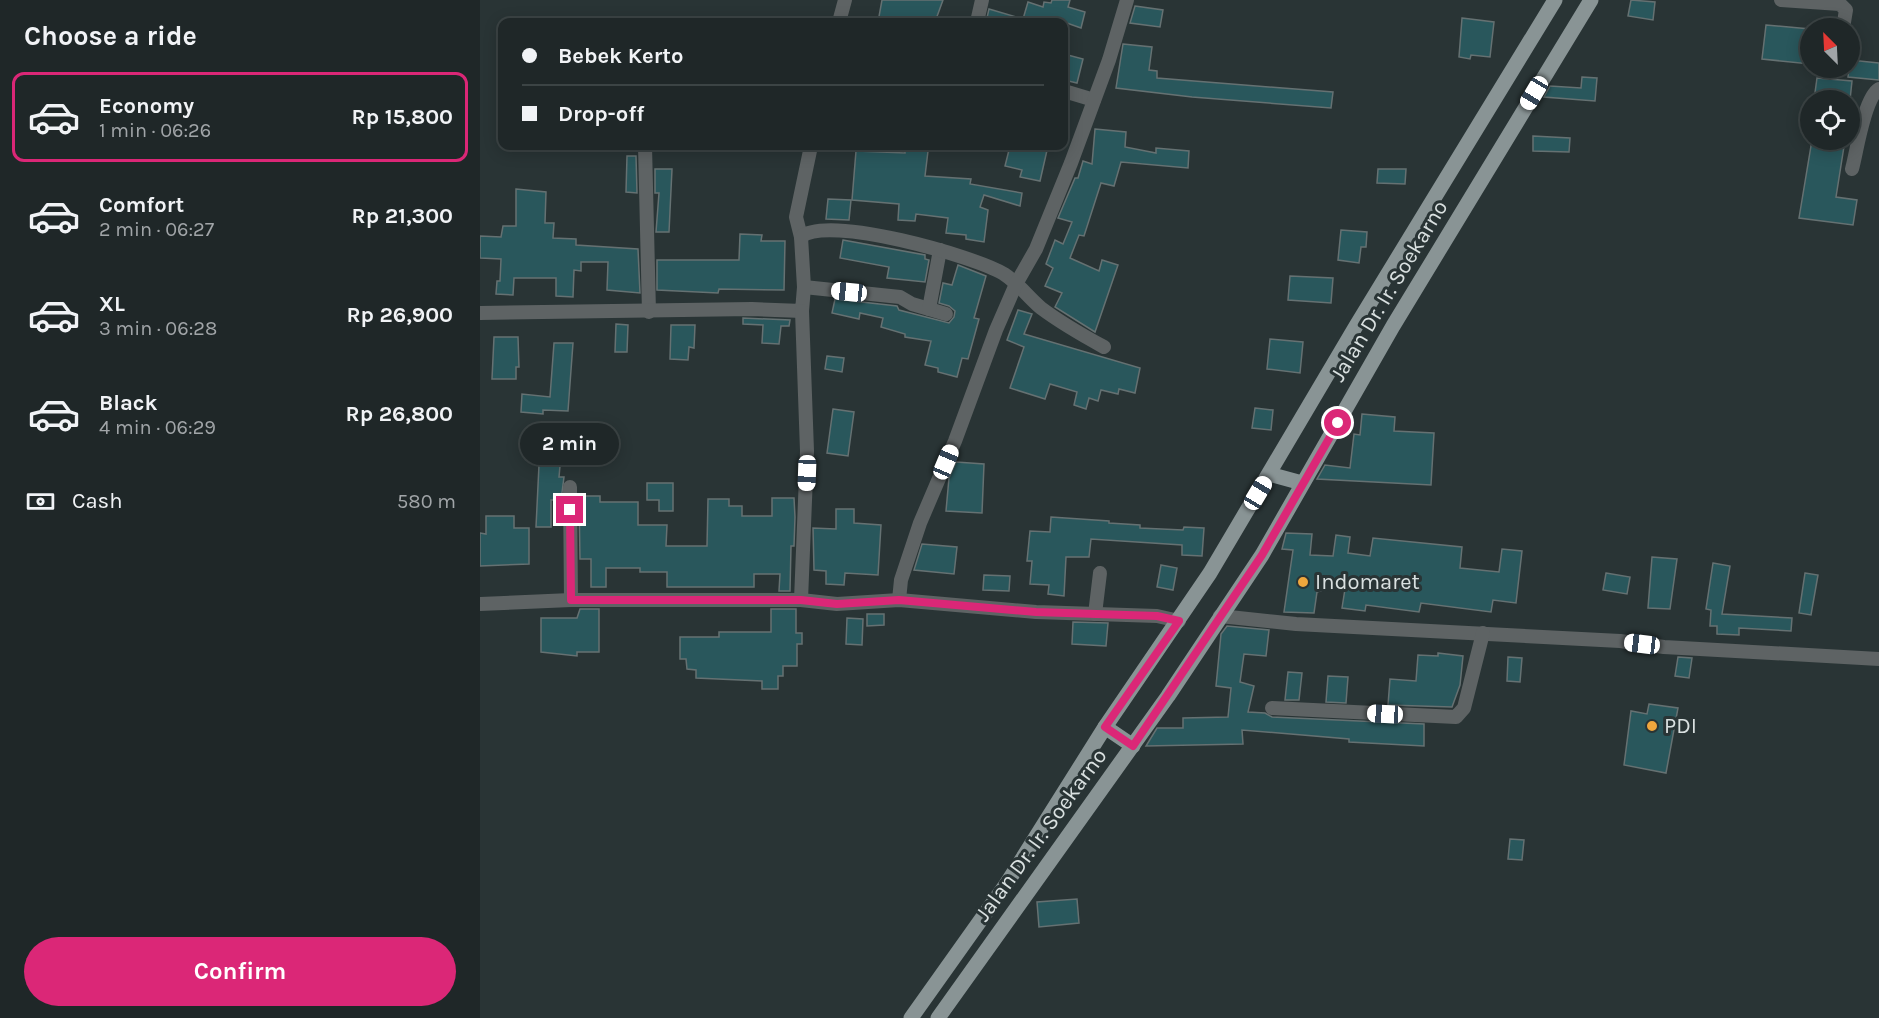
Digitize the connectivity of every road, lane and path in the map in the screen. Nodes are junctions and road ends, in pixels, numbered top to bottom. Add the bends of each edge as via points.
1 (844, 0) edge
2 (982, 0) edge
3 (1127, 0) edge
4 (1555, 0) edge
5 (1591, 0) edge
6 (1781, 0) edge
7 (840, 18) edge
8 (978, 18) edge
9 (1845, 18) edge
10 (1879, 89) edge
11 (1068, 92) edge
12 (1094, 100) junction
13 (645, 150) edge
14 (810, 150) edge
15 (1852, 169) dead end
16 (801, 237) junction
17 (940, 250) junction
18 (1016, 284) junction
19 (804, 287) junction
20 (929, 309) junction
21 (802, 311) junction
22 (649, 312) junction
23 (480, 313) edge
24 (946, 314) dead end
25 (1104, 347) dead end
26 (1269, 474) junction
27 (1302, 483) junction
28 (570, 487) dead end
29 (1100, 573) dead end
30 (571, 600) junction
31 (801, 600) junction
32 (899, 600) junction
33 (480, 604) edge
34 (1095, 614) junction
35 (1220, 616) junction
36 (1179, 621) junction
37 (1483, 633) junction
38 (1879, 659) edge
39 (1272, 708) dead end
40 (1105, 727) junction
41 (1133, 746) junction
42 (911, 1018) edge
43 (938, 1018) edge

1 - 7 street
2 - 8 street
3 - 12 street
4 - 26 main road, Jalan Dr. Ir. Soekarno
5 - 27 main road, Jalan Dr. Ir. Soekarno
6 - 9 street via 1840,4 1846,10
10 - 15 street via 1872,96
11 - 12 street
12 - 18 street via 1036,249
13 - 22 street
14 - 16 street via 796,218
16 - 17 street via 823,230 860,233
16 - 19 street
17 - 18 street via 978,262
17 - 20 street
18 - 25 street via 1061,322
18 - 32 street via 920,523 901,580
19 - 20 street via 895,296
19 - 21 street
20 - 24 street
21 - 22 street
21 - 31 street via 807,451
22 - 23 street
26 - 27 main road
26 - 36 main road, Jalan Dr. Ir. Soekarno
27 - 35 main road, Jalan Dr. Ir. Soekarno via 1262,555
28 - 30 street
29 - 34 street
30 - 31 street
30 - 33 street
31 - 32 street via 837,604
32 - 34 street
34 - 36 street via 1157,616
35 - 37 street via 1307,625
35 - 41 main road, Jalan Dr. Ir. Soekarno
36 - 40 main road, Jalan Dr. Ir. Soekarno
37 - 38 street
37 - 39 street via 1464,708 1456,717
40 - 41 main road
40 - 42 main road, Jalan Dr. Ir. Soekarno via 1007,883
41 - 43 main road, Jalan Dr. Ir. Soekarno

